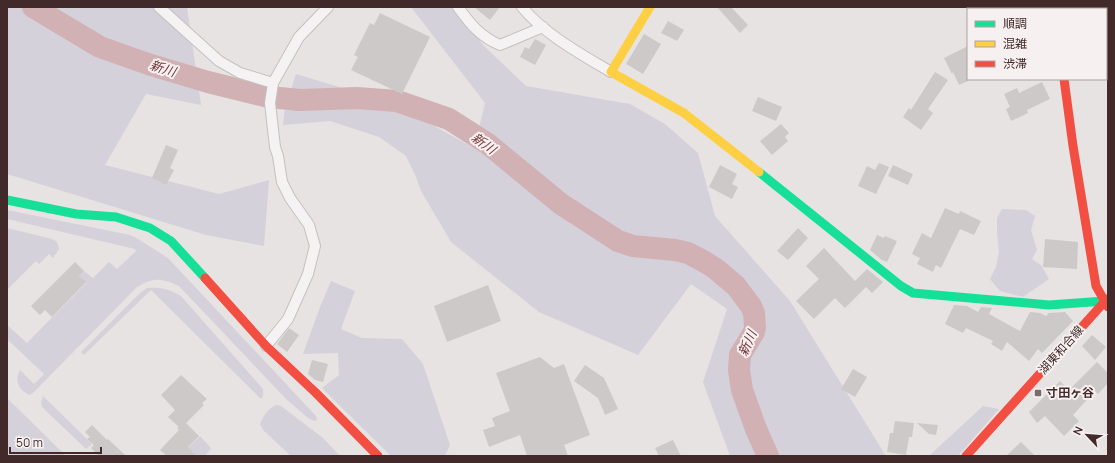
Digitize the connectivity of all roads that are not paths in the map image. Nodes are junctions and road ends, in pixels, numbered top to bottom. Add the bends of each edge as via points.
1 (159, 7) edge
2 (328, 7) edge
3 (458, 7) edge
4 (522, 7) edge
5 (650, 7) edge
6 (543, 27) junction
7 (611, 72) junction
8 (1064, 80) edge
9 (273, 84) junction
10 (7, 200) edge
11 (1107, 302) edge
12 (266, 346) junction
13 (378, 456) edge
14 (966, 456) edge

1 - 9 street via 219,60 240,73
2 - 9 street via 299,37
3 - 6 street via 476,30 500,45
4 - 6 street
5 - 7 street
6 - 7 street via 570,48
7 - 11 street via 684,114 913,293 1049,305
8 - 11 street via 1096,286
9 - 12 street via 270,103 282,182 309,225 315,246 308,274 288,319
10 - 12 street via 76,214 116,217 150,228 171,241 228,301
11 - 14 street, 湖東和合線
12 - 13 street

